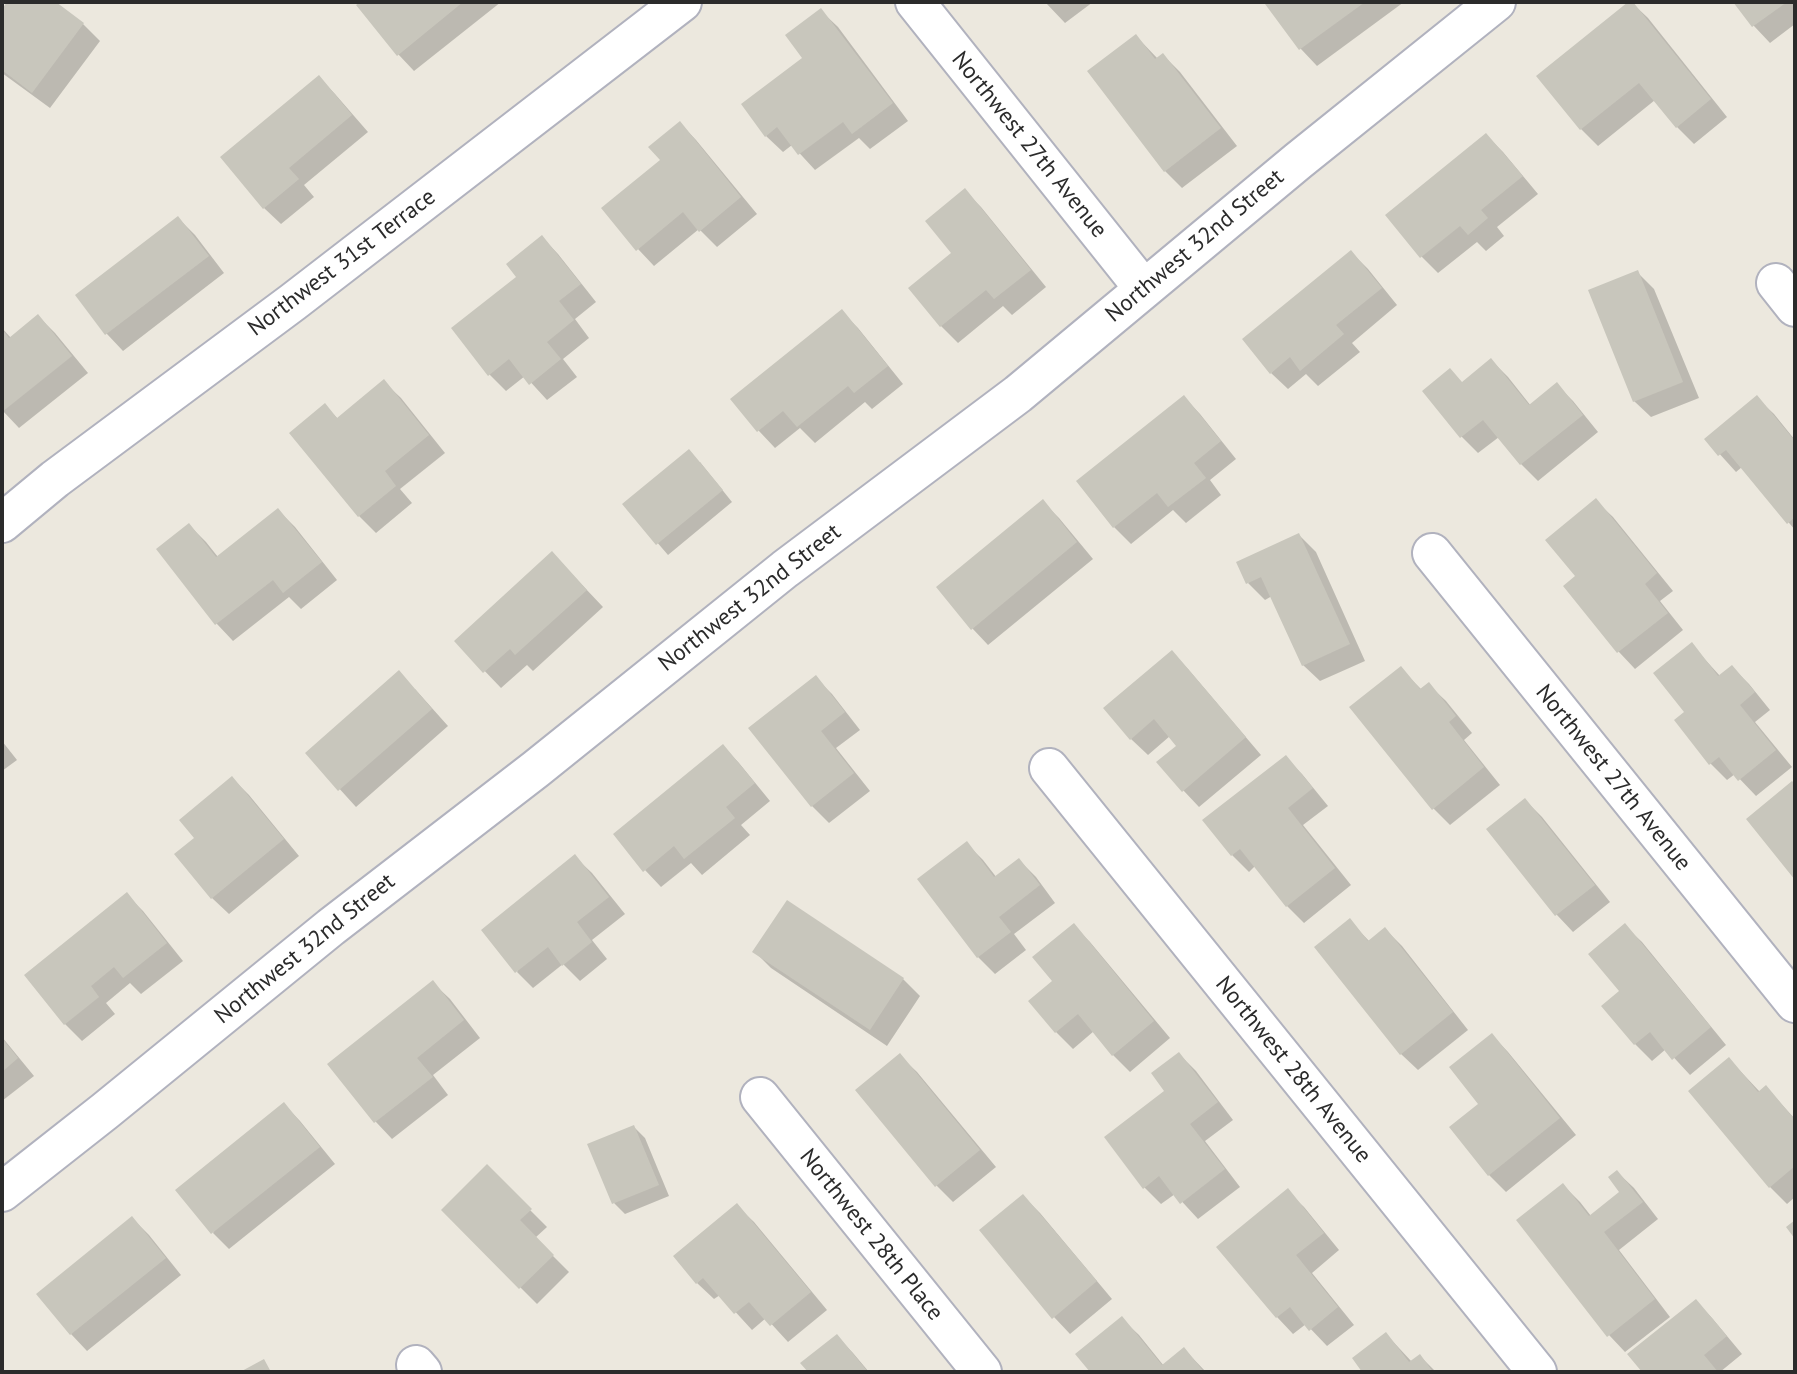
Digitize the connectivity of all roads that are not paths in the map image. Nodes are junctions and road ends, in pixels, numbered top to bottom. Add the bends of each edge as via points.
1 (682, 2) edge
2 (915, 2) edge
3 (1496, 2) edge
4 (1144, 289) junction
5 (2, 523) edge
6 (1432, 553) dead end
7 (1049, 768) dead end
8 (1795, 1003) edge
9 (760, 1097) dead end
10 (2, 1192) edge
11 (982, 1372) edge
12 (1538, 1372) edge

1 - 5 street, Northwest 31st Terrace
2 - 4 street, Northwest 27th Avenue
3 - 4 street, Northwest 32nd Street
4 - 10 street, Northwest 32nd Street via 1018,394 785,569
6 - 8 street, Northwest 27th Avenue
7 - 12 street, Northwest 28th Avenue
9 - 11 street, Northwest 28th Place

